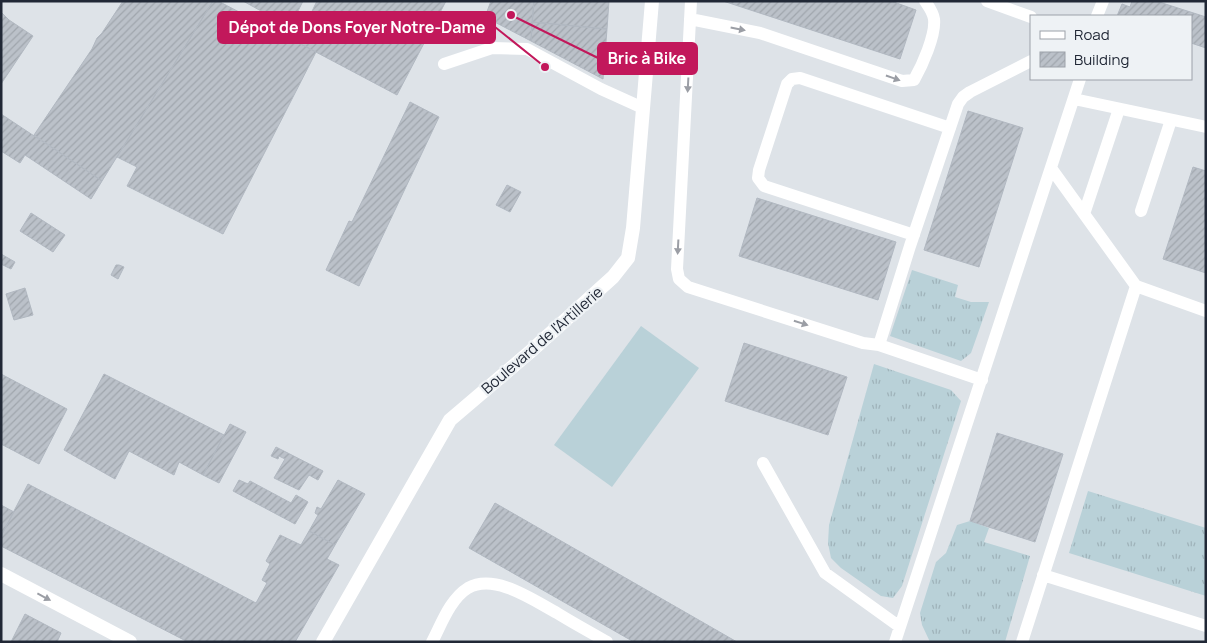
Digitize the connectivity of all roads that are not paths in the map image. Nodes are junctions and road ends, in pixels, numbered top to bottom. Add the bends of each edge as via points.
1 (652, 1) edge
2 (691, 1) edge
3 (925, 1) edge
4 (987, 1) edge
5 (1104, 1) edge
6 (1098, 15) edge
7 (1030, 17) edge
8 (690, 19) junction
9 (1030, 62) edge
10 (444, 64) dead end
11 (1080, 80) edge
12 (1074, 99) junction
13 (643, 108) junction
14 (1119, 109) junction
15 (1171, 120) junction
16 (1206, 127) edge
17 (950, 128) junction
18 (1051, 168) junction
19 (1141, 211) dead end
20 (1084, 214) junction
21 (914, 235) junction
22 (1136, 286) junction
23 (1206, 311) edge
24 (880, 345) junction
25 (982, 380) junction
26 (763, 463) dead end
27 (1, 574) edge
28 (1043, 575) junction
29 (1206, 626) edge
30 (900, 627) junction
31 (130, 642) edge
32 (323, 642) edge
33 (432, 642) edge
34 (607, 642) edge
35 (895, 642) edge
36 (1022, 642) edge

1 - 13 street, Boulevard de l'Artillerie
2 - 8 lane
8 -> 3 lane via 760,33 902,81 914,80 934,28 932,11
4 - 7 lane
5 - 6 lane
8 -> 24 lane via 679,279 688,287
9 - 17 lane via 963,97
10 - 13 lane via 492,48 527,49
11 - 12 lane
12 - 14 lane
12 - 18 lane
13 - 32 street, Boulevard de l'Artillerie via 628,258 613,277 450,420
14 - 15 lane
14 - 20 lane
15 - 16 lane
15 - 19 lane
17 - 21 lane
17 - 21 lane via 800,78 787,84 759,170 758,178 764,186
18 - 20 lane
18 - 25 lane
20 - 22 lane
21 - 24 lane
22 - 23 lane
22 - 28 lane
24 - 25 lane
25 - 30 lane
26 - 30 lane via 825,573
27 -> 31 street
28 - 29 lane
28 - 36 lane
30 - 35 lane
33 - 34 lane via 456,599 469,588 484,584 519,592

